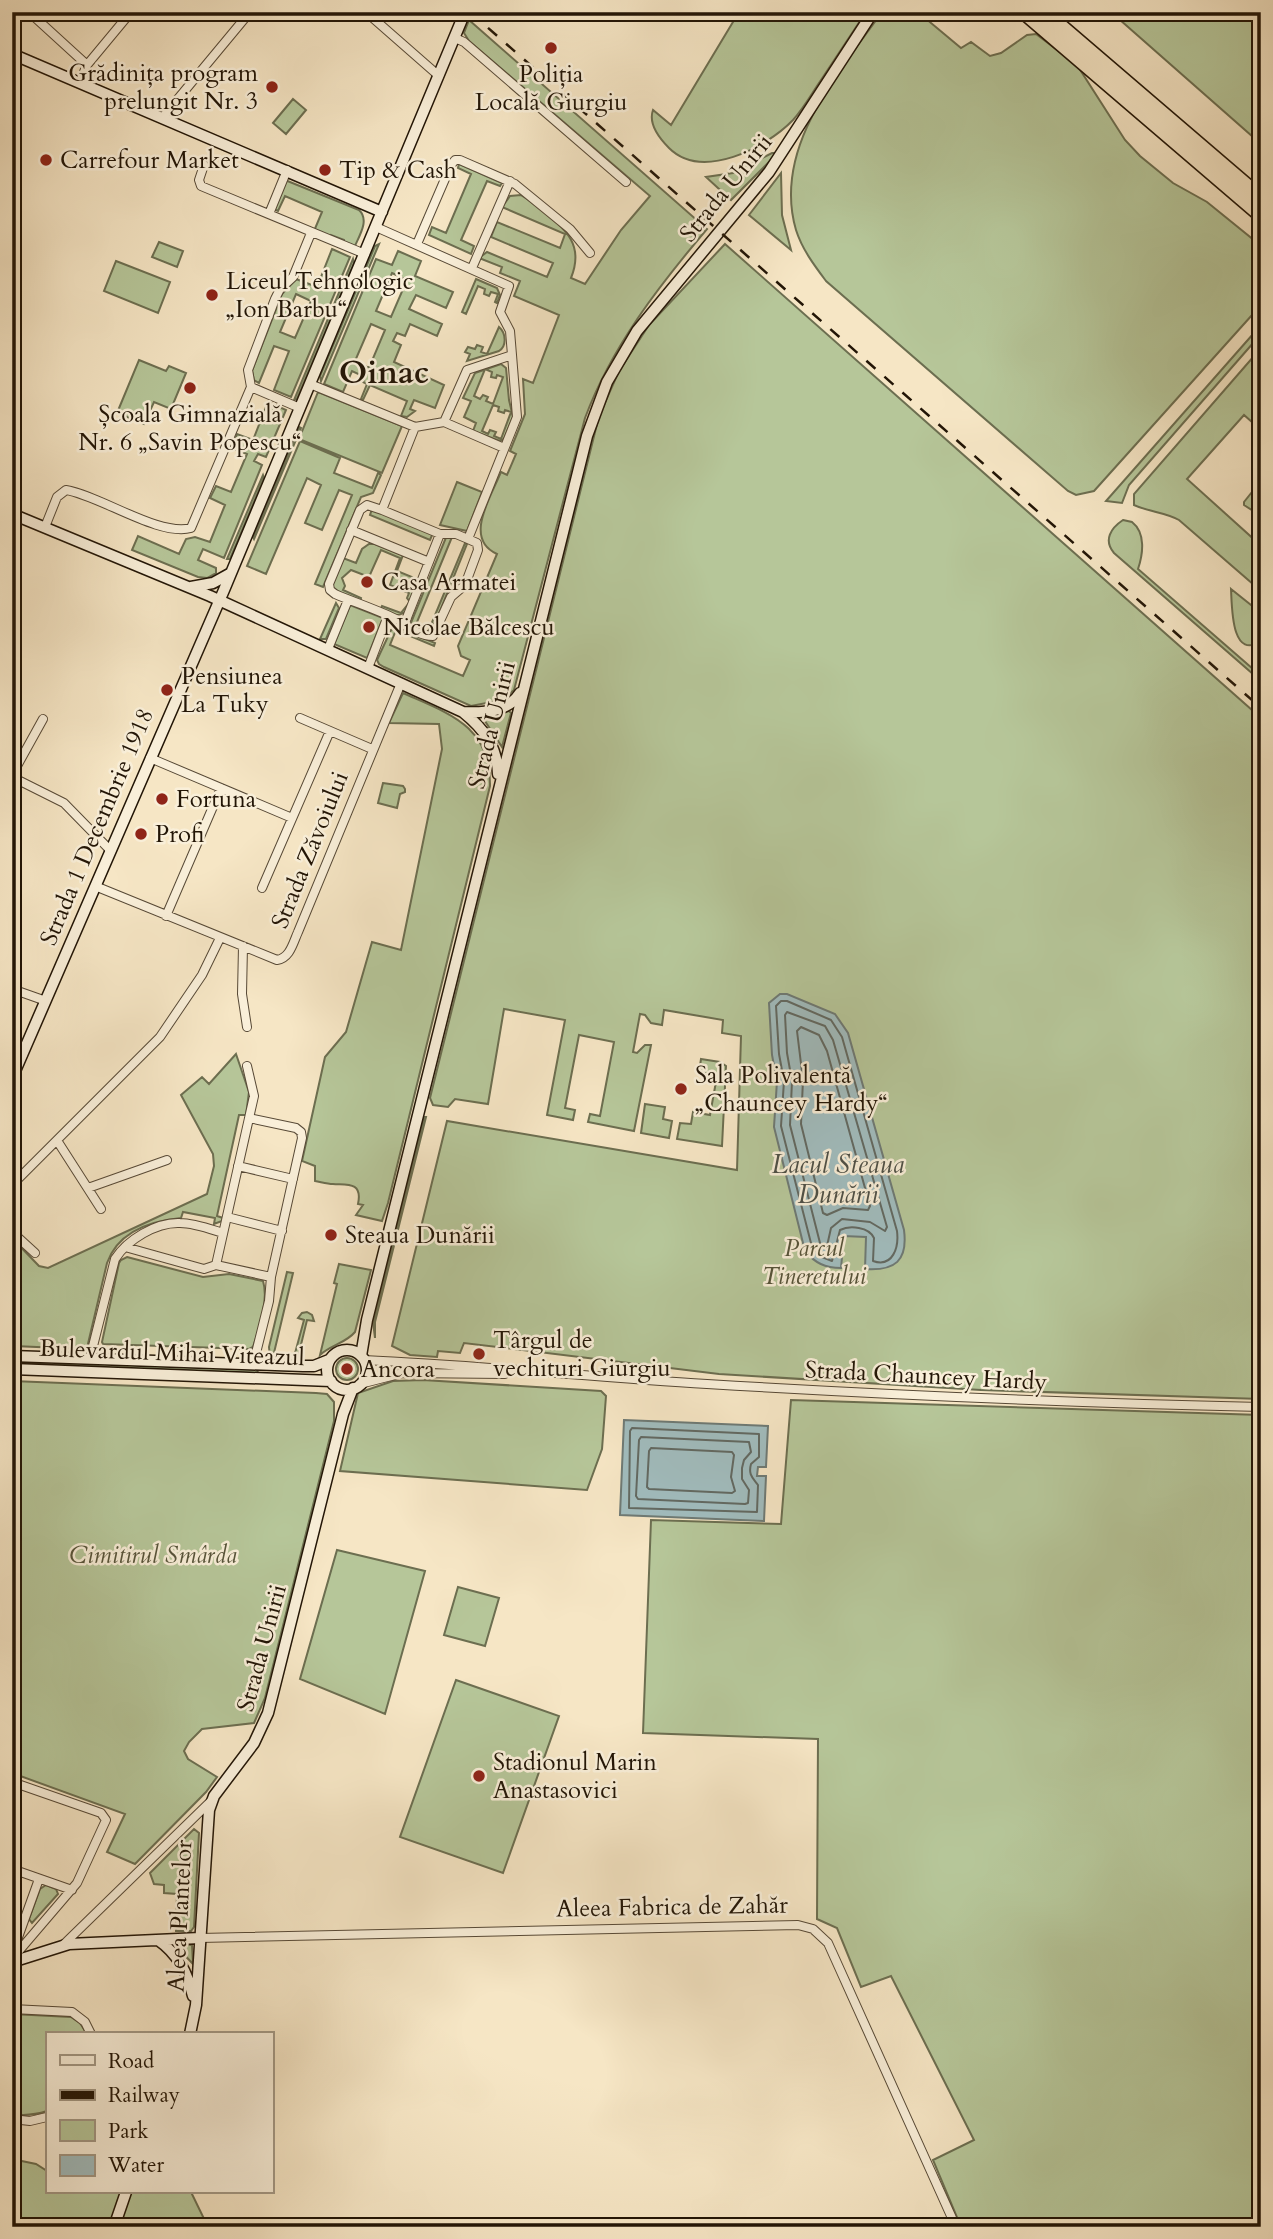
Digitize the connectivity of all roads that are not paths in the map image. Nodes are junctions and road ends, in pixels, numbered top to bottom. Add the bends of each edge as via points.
1 (29, 12) edge
2 (131, 12) edge
3 (250, 12) edge
4 (366, 12) edge
5 (465, 12) edge
6 (873, 12) edge
7 (1024, 12) edge
8 (1044, 12) edge
9 (455, 38) junction
10 (12, 54) edge
11 (87, 65) junction
12 (439, 76) junction
13 (80, 81) junction
14 (162, 118) junction
15 (204, 165) dead end
16 (287, 170) junction
17 (510, 181) junction
18 (626, 182) dead end
19 (1261, 198) edge
20 (382, 212) junction
21 (268, 214) junction
22 (1261, 215) edge
23 (376, 227) junction
24 (311, 233) junction
25 (417, 244) junction
26 (590, 253) dead end
27 (365, 254) junction
28 (472, 268) junction
29 (512, 355) junction
30 (310, 384) junction
31 (251, 387) junction
32 (300, 408) junction
33 (444, 422) junction
34 (415, 427) junction
35 (12, 428) edge
36 (504, 448) junction
37 (12, 454) edge
38 (382, 510) junction
39 (12, 514) edge
40 (45, 527) junction
41 (351, 530) junction
42 (440, 534) junction
43 (468, 539) junction
44 (429, 562) junction
45 (231, 573) junction
46 (189, 587) junction
47 (219, 600) junction
48 (348, 600) junction
49 (388, 617) junction
50 (404, 625) junction
51 (328, 649) junction
52 (368, 667) junction
53 (401, 683) junction
54 (523, 688) junction
55 (463, 712) junction
56 (300, 718) dead end
57 (43, 719) dead end
58 (330, 731) junction
59 (372, 749) junction
60 (150, 758) junction
61 (12, 776) edge
62 (221, 788) junction
63 (496, 794) junction
64 (292, 818) junction
65 (110, 850) junction
66 (95, 886) junction
67 (262, 888) dead end
68 (166, 916) junction
69 (220, 938) junction
70 (243, 946) junction
71 (12, 989) edge
72 (46, 1000) junction
73 (247, 1027) dead end
74 (18, 1053) edge
75 (247, 1066) dead end
76 (12, 1078) edge
77 (249, 1118) junction
78 (58, 1142) junction
79 (167, 1160) dead end
80 (239, 1166) junction
81 (293, 1179) junction
82 (12, 1185) edge
83 (88, 1188) junction
84 (101, 1209) dead end
85 (227, 1217) junction
86 (282, 1231) junction
87 (12, 1232) edge
88 (223, 1233) junction
89 (125, 1247) junction
90 (35, 1253) dead end
91 (216, 1265) junction
92 (271, 1277) junction
93 (367, 1320) junction
94 (348, 1350) junction
95 (12, 1356) edge
96 (90, 1358) junction
97 (362, 1358) junction
98 (329, 1360) junction
99 (253, 1365) junction
100 (12, 1368) edge
101 (589, 1376) junction
102 (332, 1383) junction
103 (357, 1386) junction
104 (1261, 1407) edge
105 (342, 1414) junction
106 (12, 1782) edge
107 (212, 1800) junction
108 (12, 1869) edge
109 (39, 1879) junction
110 (72, 1890) junction
111 (200, 1938) junction
112 (158, 1940) junction
113 (63, 1945) junction
114 (12, 1954) edge
115 (12, 1961) edge
116 (196, 2005) junction
117 (12, 2009) edge
118 (90, 2032) edge
119 (190, 2032) edge
120 (46, 2117) edge
121 (12, 2119) edge
122 (125, 2194) edge
123 (114, 2227) edge
124 (956, 2227) edge

1 - 11 street
2 - 11 street
3 - 14 street
4 - 12 street
5 - 9 main road, Strada 1 Decembrie 1918
6 - 54 main road, Strada Unirii via 769,172 652,310 607,382 586,436
7 - 22 highway
8 - 19 highway
9 - 12 main road, Strada 1 Decembrie 1918
9 - 18 street
10 - 13 main road
11 - 13 street
12 - 20 main road, Strada 1 Decembrie 1918
13 - 14 main road
14 - 16 main road
15 - 21 street via 201,186
16 - 20 main road
16 - 21 street
17 - 25 street via 462,160 453,162
17 - 26 street via 570,229
17 - 28 street
20 - 23 main road, Strada 1 Decembrie 1918
21 - 24 street
23 - 25 street
23 - 27 main road, Strada 1 Decembrie 1918
24 - 27 street
24 - 31 street via 293,276 275,299 248,370
25 - 28 street
27 - 30 main road, Strada 1 Decembrie 1918
28 - 29 street via 509,286 500,312 510,331
29 - 33 street via 466,372
29 - 36 street via 517,414
30 - 32 main road, Strada 1 Decembrie 1918
30 - 34 street
31 - 32 street
31 - 40 street via 191,528 145,521 66,490 57,497
32 - 45 main road, Strada 1 Decembrie 1918
33 - 34 street
33 - 36 street
34 - 38 street
35 - 37 street
36 - 43 street
38 - 41 street via 364,506
38 - 42 street
39 - 40 main road
40 - 46 main road
41 - 44 street
41 - 48 street via 329,586
42 - 43 street
42 - 44 street
43 - 50 street via 477,543 478,550 466,585 451,597 436,634 428,636
44 - 50 street
45 - 46 main road via 213,583
45 - 47 main road, Strada 1 Decembrie 1918
46 - 47 main road
47 - 51 main road
47 - 60 main road, Strada 1 Decembrie 1918
48 - 49 street
48 - 51 street
49 - 50 street
49 - 52 street
51 - 52 main road
52 - 53 main road
53 - 55 main road
53 - 59 street, Strada Zăvoiului
54 - 55 main road via 513,702 500,709
54 - 63 main road, Strada Unirii
55 - 63 main road via 483,730 494,750
56 - 58 street
57 - 61 street
58 - 59 street
58 - 64 street
59 - 70 street, Strada Zăvoiului via 288,954 277,960
60 - 62 street
60 - 65 main road, Strada 1 Decembrie 1918
61 - 65 street via 64,803
62 - 64 street
62 - 68 street
63 - 93 main road, Strada Unirii
64 - 67 street
65 - 66 main road, Strada 1 Decembrie 1918
66 - 68 street, Strada Zăvoiului
66 - 72 main road, Strada 1 Decembrie 1918
68 - 69 street, Strada Zăvoiului
69 - 70 street, Strada Zăvoiului
69 - 78 street via 199,982 160,1037
70 - 73 street
71 - 72 street
72 - 74 main road, Strada 1 Decembrie 1918
74 - 76 main road, Strada 1 Decembrie 1918
75 - 77 street via 254,1092
77 - 80 street
77 - 81 street via 301,1132
78 - 82 street
78 - 83 street
79 - 83 street
80 - 81 street
80 - 85 street
81 - 86 street
83 - 84 street
85 - 86 street
85 - 88 street
86 - 92 street
87 - 90 street
88 - 89 street via 176,1223 151,1230
88 - 91 street
89 - 91 street via 204,1269
89 - 96 street via 115,1259
91 - 92 street
92 - 99 street
93 - 94 main road, Strada Unirii
93 - 97 main road, Strada Unirii
94 - 97 main road
94 - 98 main road
95 - 96 main road, Bulevardul Mihai Viteazul
96 - 99 main road, Bulevardul Mihai Viteazul
97 - 101 street, Strada Chauncey Hardy
97 - 103 main road via 366,1371
98 - 99 main road, Bulevardul Mihai Viteazul via 311,1366
98 - 102 main road via 327,1374
100 - 102 main road, Bulevardul Mihai Viteazul
101 - 103 street, Strada Chauncey Hardy via 403,1373
101 - 104 street, Strada Chauncey Hardy via 1063,1403
102 - 103 main road via 342,1389
102 - 105 main road, Strada Unirii
103 - 105 main road, Strada Unirii
105 - 107 main road, Strada Unirii via 271,1703 254,1742
106 - 110 street via 106,1818
107 - 111 main road, Aleea Plantelor
107 - 113 street, Strada Unirii
108 - 109 street
109 - 110 street
109 - 114 street
110 - 115 street
111 - 112 main road
111 - 116 main road, Aleea Plantelor
111 - 124 street, Aleea Fabrica de Zahăr via 813,1928 828,1943
112 - 113 main road
112 - 116 main road via 180,1962
113 - 115 main road
116 - 119 main road, Aleea Plantelor
117 - 118 street via 72,2012
120 - 121 street
122 - 123 main road

